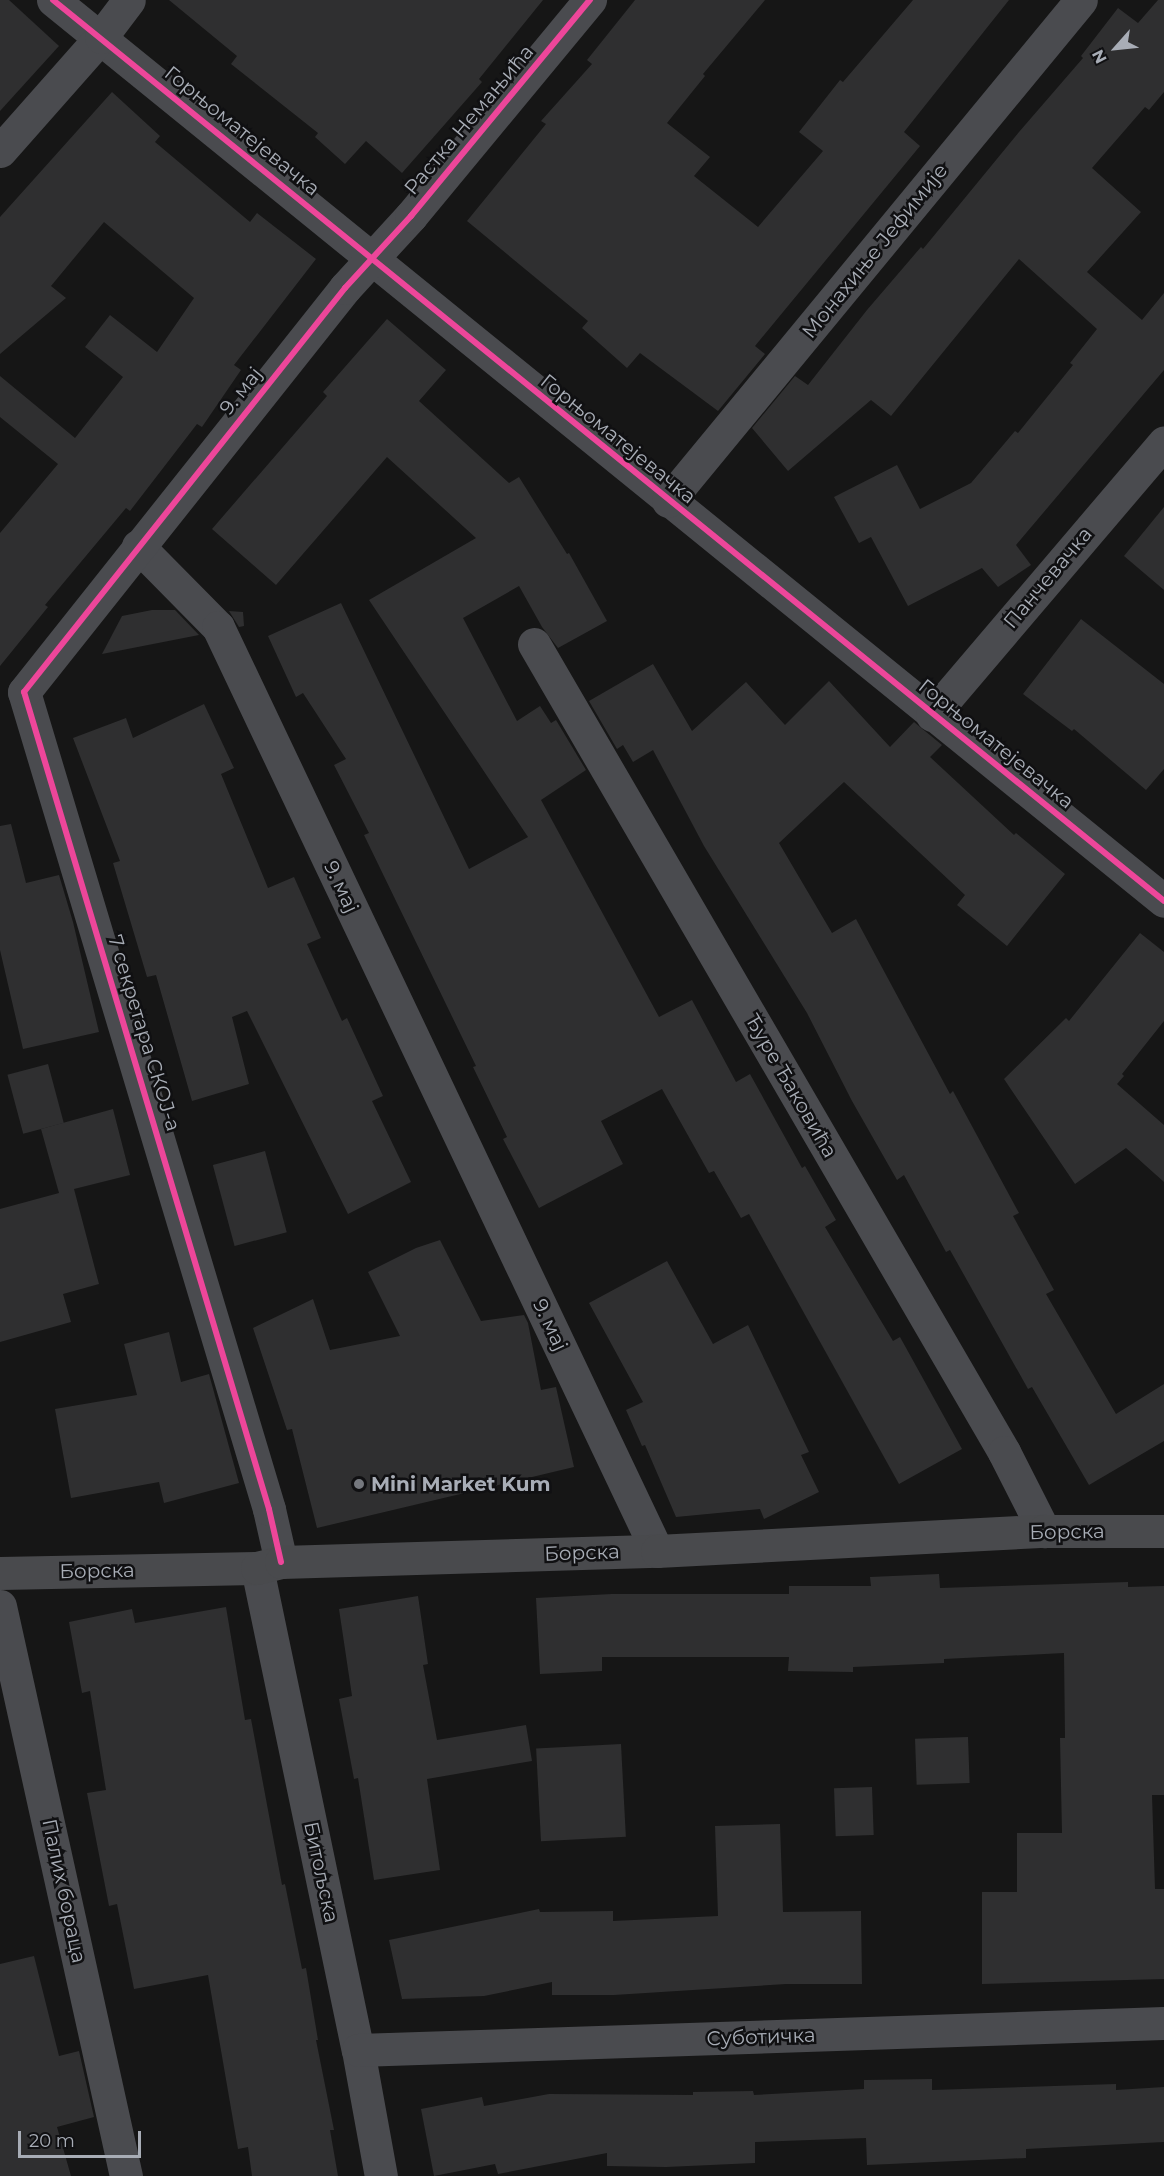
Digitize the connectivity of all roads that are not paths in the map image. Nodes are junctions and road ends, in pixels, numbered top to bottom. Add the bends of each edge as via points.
1 (53, 0) edge
2 (129, 0) edge
3 (590, 0) edge
4 (1081, 0) edge
5 (101, 37) junction
6 (0, 151) edge
7 (372, 259) junction
8 (1164, 442) edge
9 (668, 501) junction
10 (138, 546) junction
11 (534, 644) dead end
12 (932, 715) junction
13 (1164, 901) edge
14 (1044, 1531) junction
15 (1164, 1531) edge
16 (657, 1551) junction
17 (269, 1565) junction
18 (0, 1573) edge
19 (0, 1606) edge
20 (1164, 2023) edge
21 (358, 2050) junction
22 (126, 2176) edge
23 (381, 2176) edge

1 - 5 street, Горњоматејевачка
2 - 5 street
3 - 7 street, Растка Немањића
4 - 9 street, Монахиње Јефимије
5 - 6 street
5 - 7 street, Горњоматејевачка
7 - 9 street, Горњоматејевачка
7 - 10 street, 9. мај
8 - 12 street, Панчевачка
9 - 12 street, Горњоматејевачка
10 - 16 street, 9. мај via 218,627
10 - 17 street, 7 секретара СКОЈ-а via 24,692 269,1509
11 - 14 street, Ђуре Ђаковића via 1004,1452
12 - 13 street, Горњоматејевачка
14 - 15 street, Борска
14 - 16 street, Борска
16 - 17 street, Борска
17 - 18 street, Борска
17 - 21 street, Битољска
19 - 22 street, Палих бораца
20 - 21 street, Суботичка
21 - 23 street, Битољска

